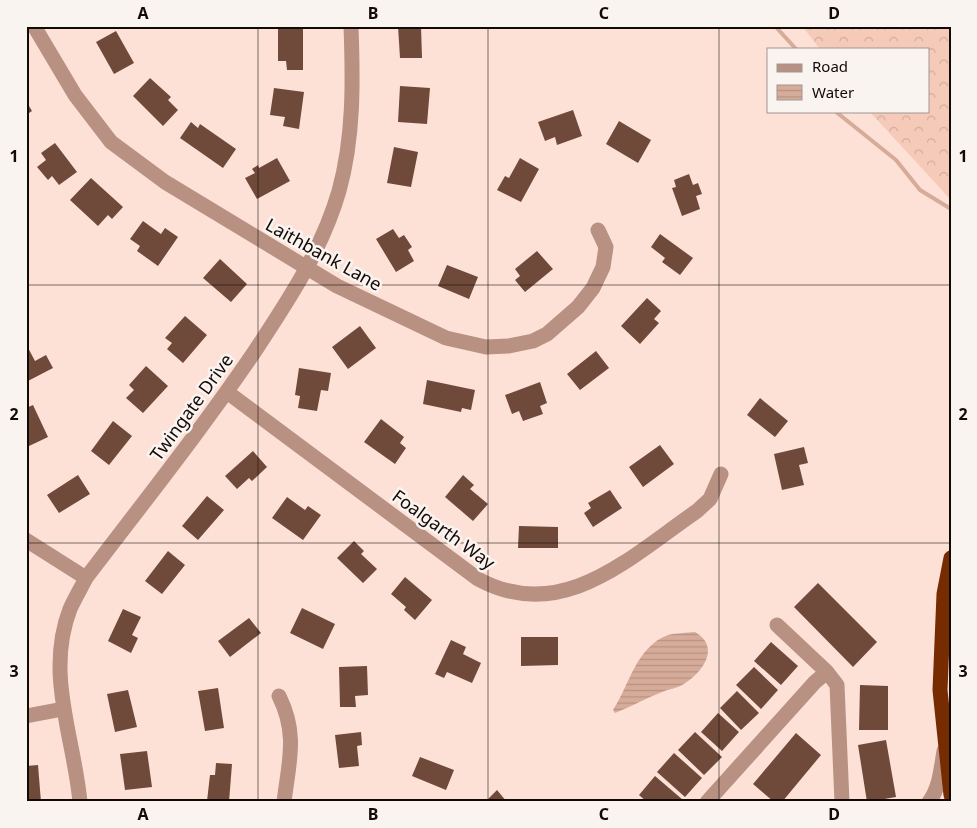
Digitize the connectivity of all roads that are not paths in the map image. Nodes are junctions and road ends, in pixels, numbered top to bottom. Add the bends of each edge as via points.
1 (34, 26) edge
2 (351, 26) edge
3 (598, 230) dead end
4 (307, 268) junction
5 (227, 392) junction
6 (721, 474) dead end
7 (26, 540) edge
8 (951, 558) edge
9 (86, 578) junction
10 (777, 625) dead end
11 (827, 672) junction
12 (279, 696) dead end
13 (63, 709) junction
14 (26, 716) edge
15 (945, 744) junction
16 (951, 794) edge
17 (841, 801) edge
18 (80, 802) edge
19 (284, 802) edge
20 (707, 802) edge
21 (929, 802) edge

1 - 4 street, Laithbank Lane via 75,95 112,142 165,182
2 - 4 street, Twingate Drive via 353,84 349,138 339,192
3 - 4 street, Laithbank Lane via 606,247 603,267 593,288 563,322 547,334 533,341 508,346 486,347 446,338 337,286
4 - 5 street, Twingate Drive
5 - 6 street, Foalgarth Way via 478,579 494,587 534,596 581,586 617,566 697,511 710,499
5 - 9 street, Twingate Drive
7 - 9 street
8 - 15 highway via 944,594 940,690
9 - 13 street, Twingate Drive via 70,609 62,641 59,674
10 - 11 street
11 - 17 street via 837,685
11 - 20 street
12 - 19 street via 288,715 292,735
13 - 14 street
13 - 18 street, Twingate Drive
15 - 16 highway
15 - 21 street via 940,779

